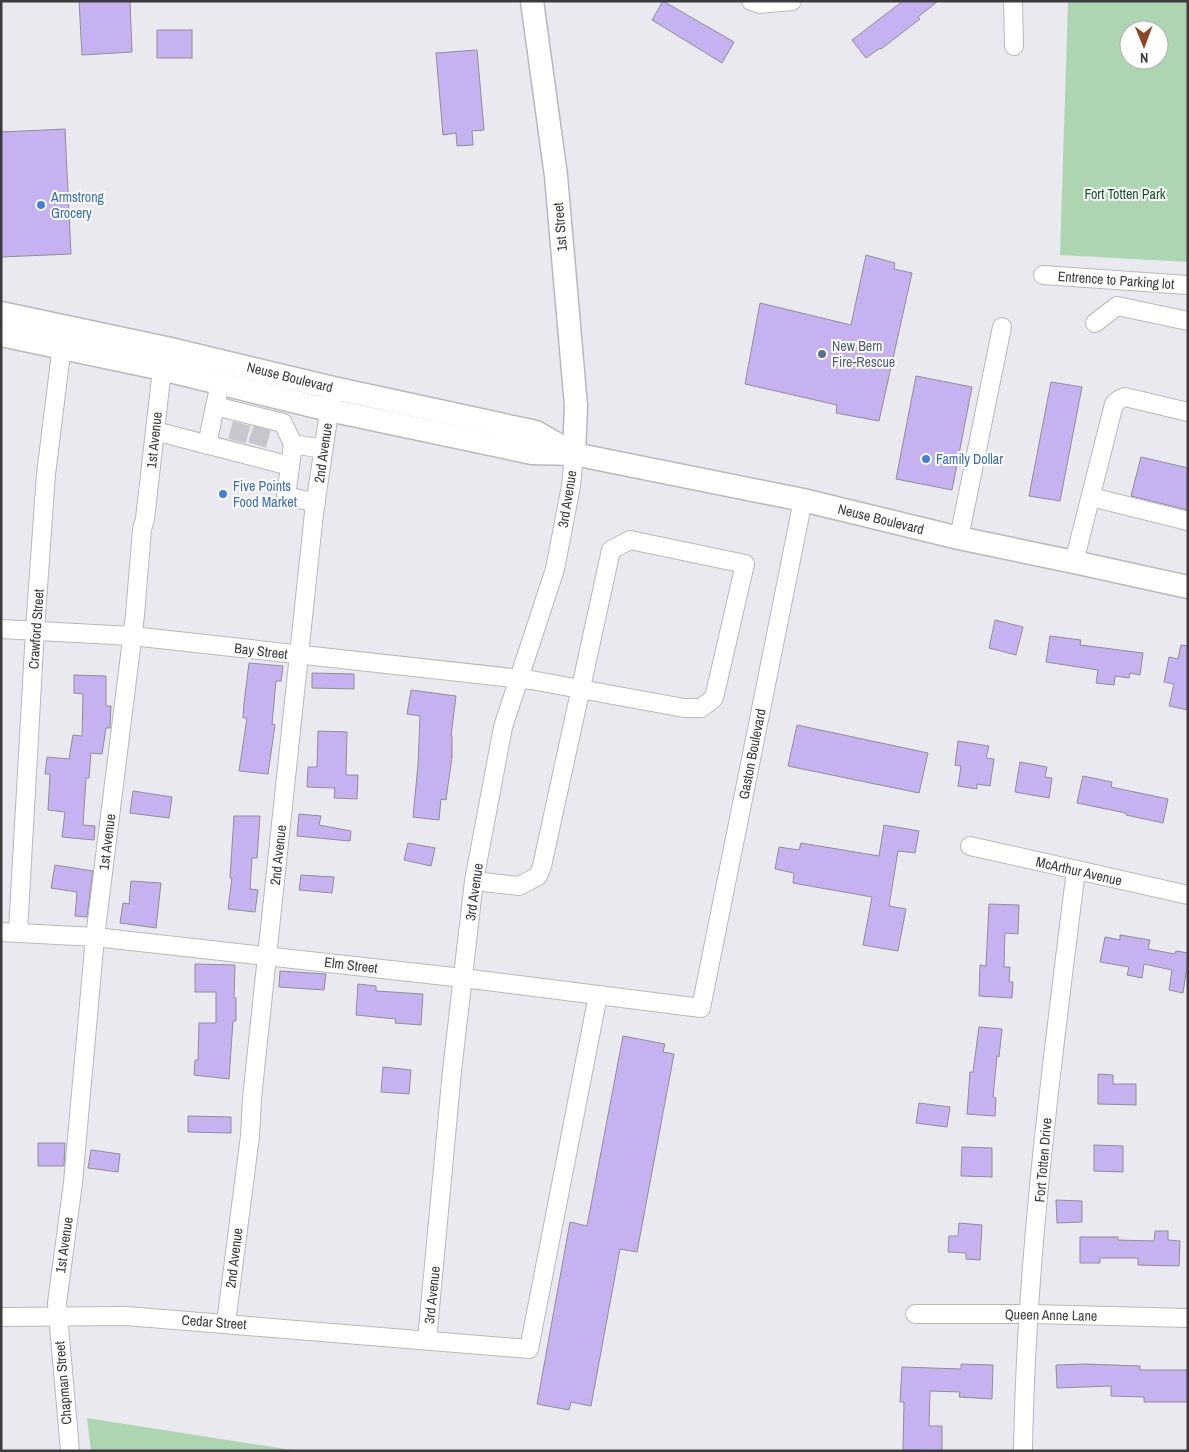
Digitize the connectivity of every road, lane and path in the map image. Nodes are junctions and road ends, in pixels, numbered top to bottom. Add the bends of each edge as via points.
1 (532, 1) edge
2 (751, 1) edge
3 (792, 1) edge
4 (1013, 1) edge
5 (1014, 46) dead end
6 (1043, 275) dead end
7 (1188, 285) edge
8 (1, 313) edge
9 (1188, 321) edge
10 (1095, 322) dead end
11 (1002, 327) dead end
12 (1, 335) edge
13 (63, 338) junction
14 (162, 369) junction
15 (220, 384) junction
16 (333, 388) junction
17 (288, 400) junction
18 (215, 406) junction
19 (329, 410) junction
20 (1188, 412) edge
21 (283, 423) junction
22 (155, 431) junction
23 (293, 444) junction
24 (207, 445) junction
25 (323, 450) junction
26 (574, 454) junction
27 (290, 466) junction
28 (1091, 497) junction
29 (803, 500) junction
30 (316, 503) junction
31 (1188, 520) edge
32 (959, 538) junction
33 (1074, 562) junction
34 (1188, 587) edge
35 (1, 629) edge
36 (35, 630) junction
37 (132, 636) junction
38 (299, 656) junction
39 (519, 680) junction
40 (581, 690) junction
41 (970, 846) dead end
42 (1076, 870) junction
43 (474, 881) junction
44 (1188, 895) edge
45 (9, 932) edge
46 (96, 937) junction
47 (266, 955) junction
48 (463, 978) junction
49 (598, 995) junction
50 (700, 1008) joint
51 (915, 1314) dead end
52 (1028, 1314) junction
53 (57, 1316) junction
54 (1, 1317) edge
55 (1188, 1318) edge
56 (226, 1323) junction
57 (427, 1340) junction
58 (70, 1451) edge
59 (1022, 1451) edge

1 - 26 main road, 1st Street via 556,176 576,406
2 - 3 street via 760,4
4 - 5 street
6 - 7 street, Entrence to Parking lot
8 - 13 main road, Neuse Boulevard
9 - 10 street, Entrence to Parking lot via 1117,306
11 - 32 street
12 - 13 main road, Neuse Boulevard
13 - 14 main road, Neuse Boulevard
13 - 16 main road, Neuse Boulevard via 166,348
13 - 36 street, Crawford Street via 46,474
14 - 15 main road, Neuse Boulevard
14 - 22 street, 1st Avenue
15 - 17 main road, Neuse Boulevard
15 - 18 street
16 - 19 street, 2nd Avenue
16 - 26 main road, Neuse Boulevard via 536,432
17 - 19 main road, Neuse Boulevard
17 - 21 street
18 - 21 street via 244,418
18 - 24 street
19 - 25 street, 2nd Avenue
19 - 26 main road, Neuse Boulevard via 532,452
20 - 28 street via 1125,397 1114,404
21 - 23 street
22 - 24 street
22 - 37 street, 1st Avenue
23 - 25 street
23 - 27 street
24 - 27 street via 236,446 256,451
25 - 30 street, 2nd Avenue
26 - 29 main road, Neuse Boulevard
26 - 39 street, 3rd Avenue via 555,570
27 - 30 street via 286,496
28 - 31 street
28 - 33 street
29 - 32 main road, Neuse Boulevard
29 - 50 street, Gaston Boulevard
30 - 38 street, 2nd Avenue
32 - 33 main road, Neuse Boulevard
33 - 34 main road, Neuse Boulevard
35 - 36 street, Bay Street
36 - 37 street, Bay Street
36 - 45 street, Crawford Street
37 - 38 street, Bay Street
37 - 46 street, 1st Avenue
38 - 39 street, Bay Street
38 - 47 street, 2nd Avenue
39 - 40 street, Bay Street
39 - 43 street, 3rd Avenue via 503,727
40 - 40 street via 684,708 701,708 714,698 745,564 630,540 612,550
40 - 43 street via 538,876 519,886
41 - 42 street, McArthur Avenue
42 - 44 street, McArthur Avenue
42 - 52 street, Fort Totten Drive via 1050,1084
43 - 48 street, 3rd Avenue
45 - 46 street, Elm Street
46 - 47 street, Elm Street
46 - 53 street, 1st Avenue
47 - 48 street, Elm Street
47 - 56 street, 2nd Avenue via 250,1136
48 - 49 street, Elm Street
48 - 57 street, 3rd Avenue
49 - 50 street, Elm Street
49 - 57 street, Cedar Street via 529,1348
51 - 52 street, Queen Anne Lane
52 - 55 street, Queen Anne Lane
52 - 59 street, Fort Totten Drive
53 - 54 street, Cedar Street
53 - 56 street, Cedar Street via 126,1316
53 - 58 street, Chapman Street
56 - 57 street, Cedar Street

